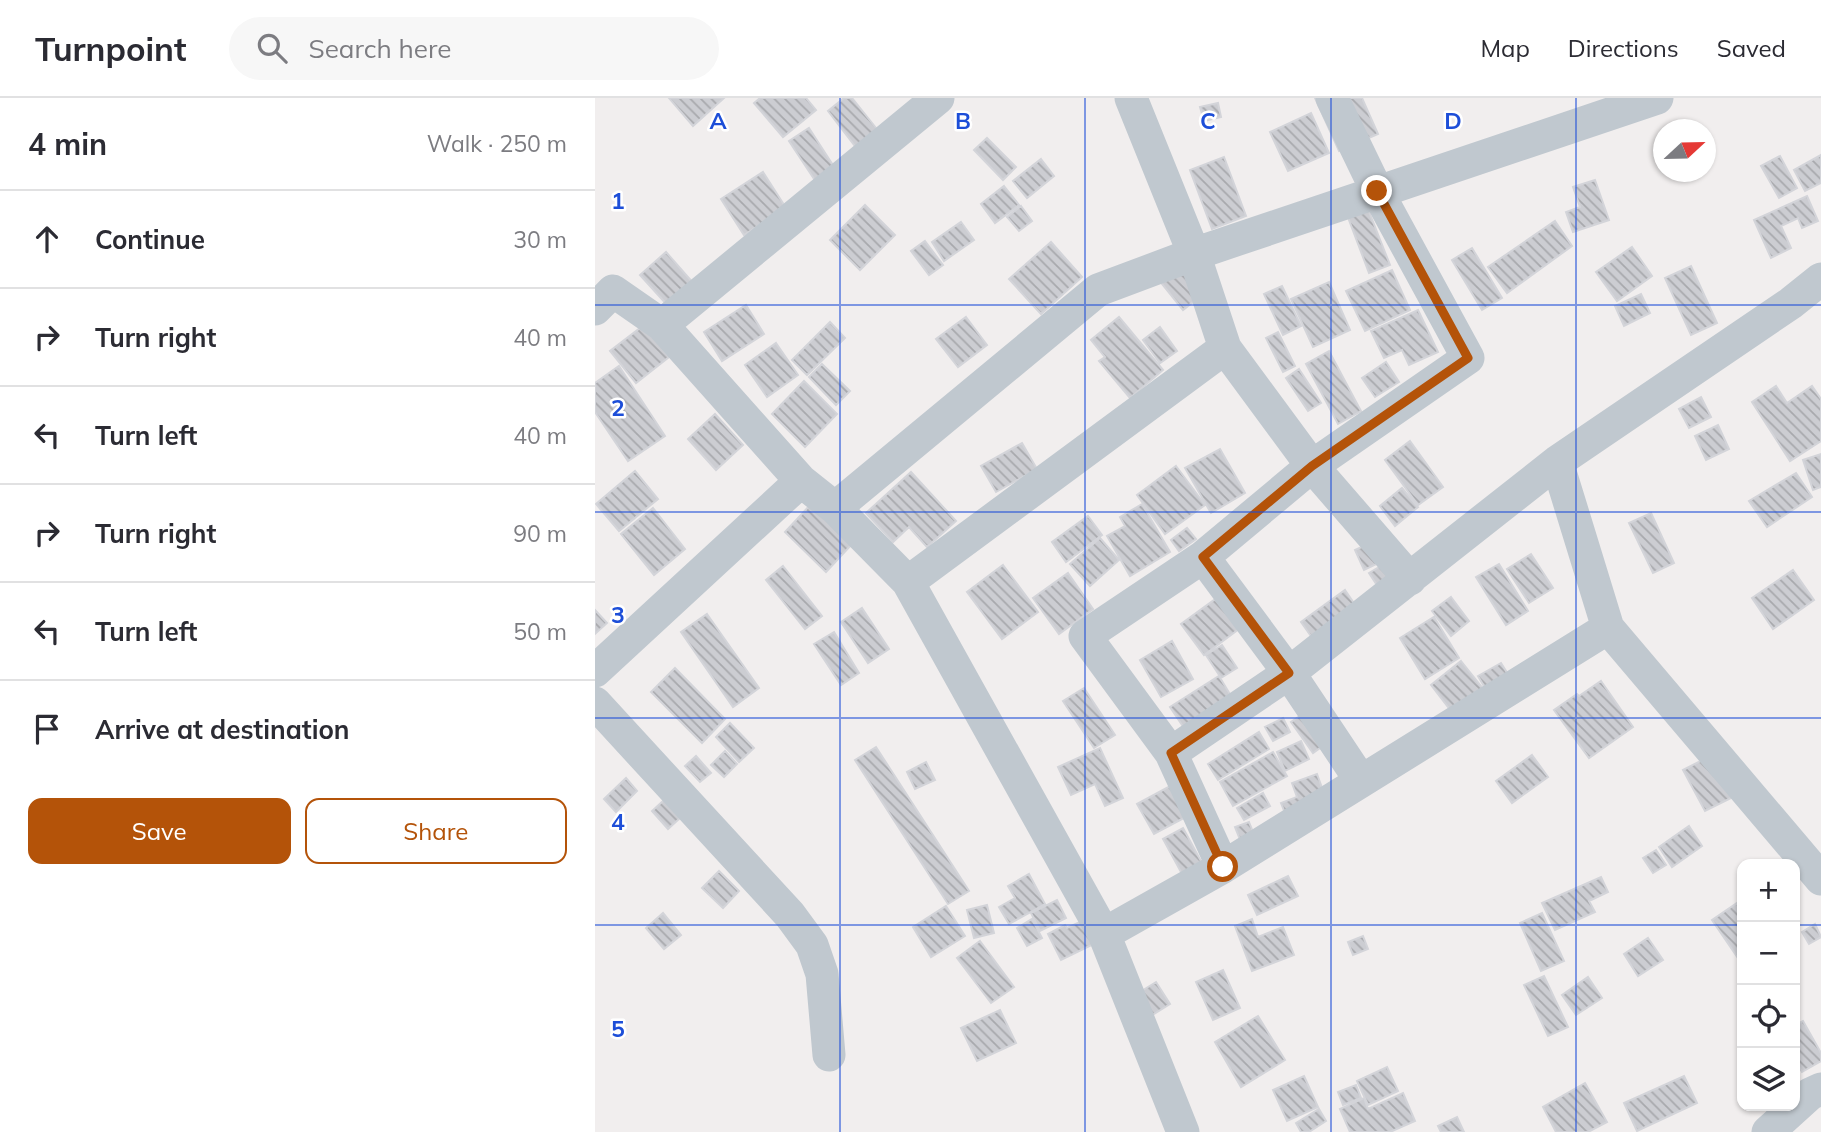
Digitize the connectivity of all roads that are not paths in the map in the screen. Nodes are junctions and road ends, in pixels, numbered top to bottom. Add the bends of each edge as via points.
1 (938, 98) edge
2 (1131, 98) edge
3 (1332, 98) edge
4 (1657, 98) edge
5 (1377, 191) junction
6 (1194, 254) junction
7 (1821, 279) edge
8 (595, 309) edge
9 (662, 325) junction
10 (1225, 348) junction
11 (1557, 462) junction
12 (1312, 466) junction
13 (801, 481) junction
14 (835, 508) junction
15 (1203, 557) junction
16 (1410, 579) junction
17 (908, 582) junction
18 (1608, 628) junction
19 (595, 671) edge
20 (1289, 673) junction
21 (595, 703) edge
22 (1171, 753) junction
23 (1361, 781) junction
24 (1223, 867) junction
25 (1821, 879) edge
26 (1104, 934) junction
27 (829, 1055) dead end
28 (1817, 1085) edge
29 (1183, 1132) edge
30 (1768, 1132) edge

1 - 9 street
2 - 6 street
3 - 5 street
4 - 5 street
5 - 6 street
5 - 12 street via 1468,358
6 - 10 street
6 - 14 street via 1098,290
7 - 11 street
8 - 9 street via 613,291
9 - 13 street
10 - 12 street
10 - 17 street
11 - 16 street
11 - 18 street
12 - 15 street
12 - 16 street
13 - 14 street
13 - 19 street
14 - 17 street
15 - 20 street
15 - 22 street via 1085,636
16 - 20 street
17 - 26 street
18 - 23 street
18 - 25 street
20 - 22 street
20 - 23 street
21 - 27 street via 790,915 812,945 822,974
22 - 24 street
23 - 24 street
24 - 26 street
26 - 29 street
28 - 30 street

